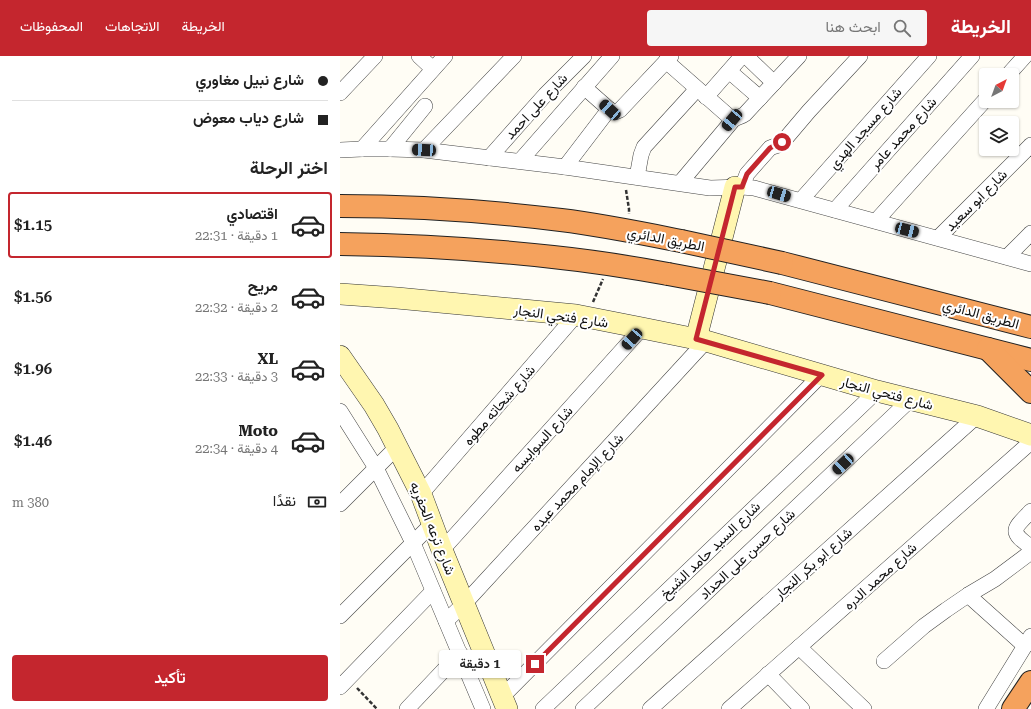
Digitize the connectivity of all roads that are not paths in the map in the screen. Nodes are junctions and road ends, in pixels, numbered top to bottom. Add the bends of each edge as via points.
1 (375, 56) edge
2 (419, 56) edge
3 (445, 56) edge
4 (514, 56) edge
5 (584, 56) edge
6 (612, 56) edge
7 (742, 56) edge
8 (746, 56) edge
9 (799, 56) edge
10 (860, 56) edge
11 (929, 56) edge
12 (972, 56) edge
13 (1025, 56) edge
14 (669, 59) edge
15 (1014, 68) edge
16 (433, 69) junction
17 (729, 71) junction
18 (774, 83) junction
19 (584, 87) junction
20 (340, 93) edge
21 (702, 93) junction
22 (760, 98) junction
23 (425, 106) dead end
24 (979, 107) edge
25 (610, 110) junction
26 (732, 120) junction
27 (1031, 145) edge
28 (362, 149) junction
29 (390, 149) junction
30 (340, 150) edge
31 (424, 150) junction
32 (489, 158) junction
33 (520, 161) junction
34 (565, 167) junction
35 (631, 181) junction
36 (680, 183) junction
37 (738, 187) junction
38 (802, 200) junction
39 (340, 206) edge
40 (835, 210) junction
41 (876, 221) junction
42 (1031, 233) edge
43 (938, 238) junction
44 (340, 244) edge
45 (1007, 257) junction
46 (1031, 264) edge
47 (340, 294) edge
48 (584, 310) junction
49 (642, 328) junction
50 (1031, 328) edge
51 (701, 340) junction
52 (987, 349) junction
53 (340, 356) edge
54 (1031, 360) edge
55 (822, 375) junction
56 (877, 391) junction
57 (1031, 392) edge
58 (910, 400) junction
59 (977, 416) junction
60 (342, 417) edge
61 (1031, 435) edge
62 (1031, 442) edge
63 (397, 447) junction
64 (376, 468) junction
65 (421, 494) junction
66 (340, 504) edge
67 (1031, 511) edge
68 (433, 523) junction
69 (413, 543) junction
70 (1031, 548) edge
71 (442, 550) junction
72 (1031, 552) edge
73 (433, 591) junction
74 (968, 595) junction
75 (464, 604) junction
76 (340, 616) edge
77 (446, 621) junction
78 (1028, 641) edge
79 (799, 647) junction
80 (460, 653) junction
81 (884, 661) dead end
82 (768, 674) junction
83 (1031, 682) edge
84 (344, 683) edge
85 (504, 703) edge
86 (732, 708) edge
87 (407, 709) edge
88 (484, 709) edge
89 (543, 709) edge
90 (584, 709) edge
91 (650, 709) edge
92 (802, 709) edge
93 (864, 709) edge
94 (986, 709) edge
95 (1013, 709) edge

1 - 20 street
2 - 16 street
3 - 16 street
4 - 31 street
5 - 32 street, شارع على احمد
6 - 19 street
7 - 17 street
8 - 18 street
9 - 18 street
10 - 37 street via 781,144 770,148
11 - 38 street, شارع مسجد الهدي
12 - 40 street, شارع محمد عامر
13 - 15 street
14 - 21 street
14 - 25 street via 620,110
16 - 28 street
17 - 21 street
17 - 22 street
18 - 22 street
19 - 25 street
19 - 33 street
21 - 26 street
21 - 35 street via 644,147
22 - 26 street via 742,117
23 - 29 street
24 - 41 street
25 - 34 street
26 - 36 street
27 - 43 street, شارع ابو سعيد
28 - 29 street
28 - 30 street
29 - 31 street
31 - 32 street
32 - 33 street
33 - 34 street
34 - 35 street
35 - 36 street
36 - 37 street via 710,188
37 - 38 street via 754,188
37 - 51 street
38 - 40 street
39 - 50 highway, الطريق الدائري, bridge via 502,214 627,231 782,263
40 - 41 street
41 - 43 street
42 - 45 street
43 - 45 street
44 - 52 highway, bridge via 484,250 610,264 770,293
45 - 46 street
47 - 48 street, شارع فتحي النجار
48 - 49 street, شارع فتحي النجار
48 - 65 street, شارع شحاته مطوه
49 - 51 street, شارع فتحي النجار
49 - 71 street, شارع السوايسه
51 - 55 street, شارع فتحي النجار
51 - 75 street, شارع الإمام محمد عبده
52 - 54 highway
52 - 57 highway
53 - 63 street, شارع ترعه الحفريه via 378,411
55 - 56 street, شارع فتحي النجار
55 - 85 street
56 - 58 street, شارع فتحي النجار
56 - 89 street, شارع السيد حامد الشيخ
58 - 59 street, شارع فتحي النجار
58 - 90 street, شارع حسن على الحداد
59 - 61 street, شارع فتحي النجار
59 - 91 street, شارع ابو بكر النجار
60 - 64 street, شارع ترعه الحفريه
62 - 79 street, شارع محمد الدره
63 - 64 street
63 - 65 street, شارع ترعه الحفريه
64 - 66 street
64 - 69 street, شارع ترعه الحفريه
65 - 68 street, شارع ترعه الحفريه
67 - 70 street via 1016,532 1019,539
68 - 69 street
68 - 71 street, شارع ترعه الحفريه
69 - 73 street, شارع ترعه الحفريه
69 - 76 street
71 - 75 street, شارع ترعه الحفريه
72 - 74 street via 1000,576
73 - 77 street, شارع ترعه الحفريه
73 - 84 street
74 - 78 street
74 - 81 street via 924,626
75 - 77 street, شارع الإمام محمد عبده
75 - 85 street, شارع ترعه الحفريه
77 - 80 street, شارع ترعه الحفريه
78 - 94 street
79 - 82 street, شارع محمد الدره
79 - 93 street
80 - 87 street
80 - 88 street, شارع ترعه الحفريه
82 - 86 street, شارع محمد الدره
82 - 92 street
83 - 95 highway

